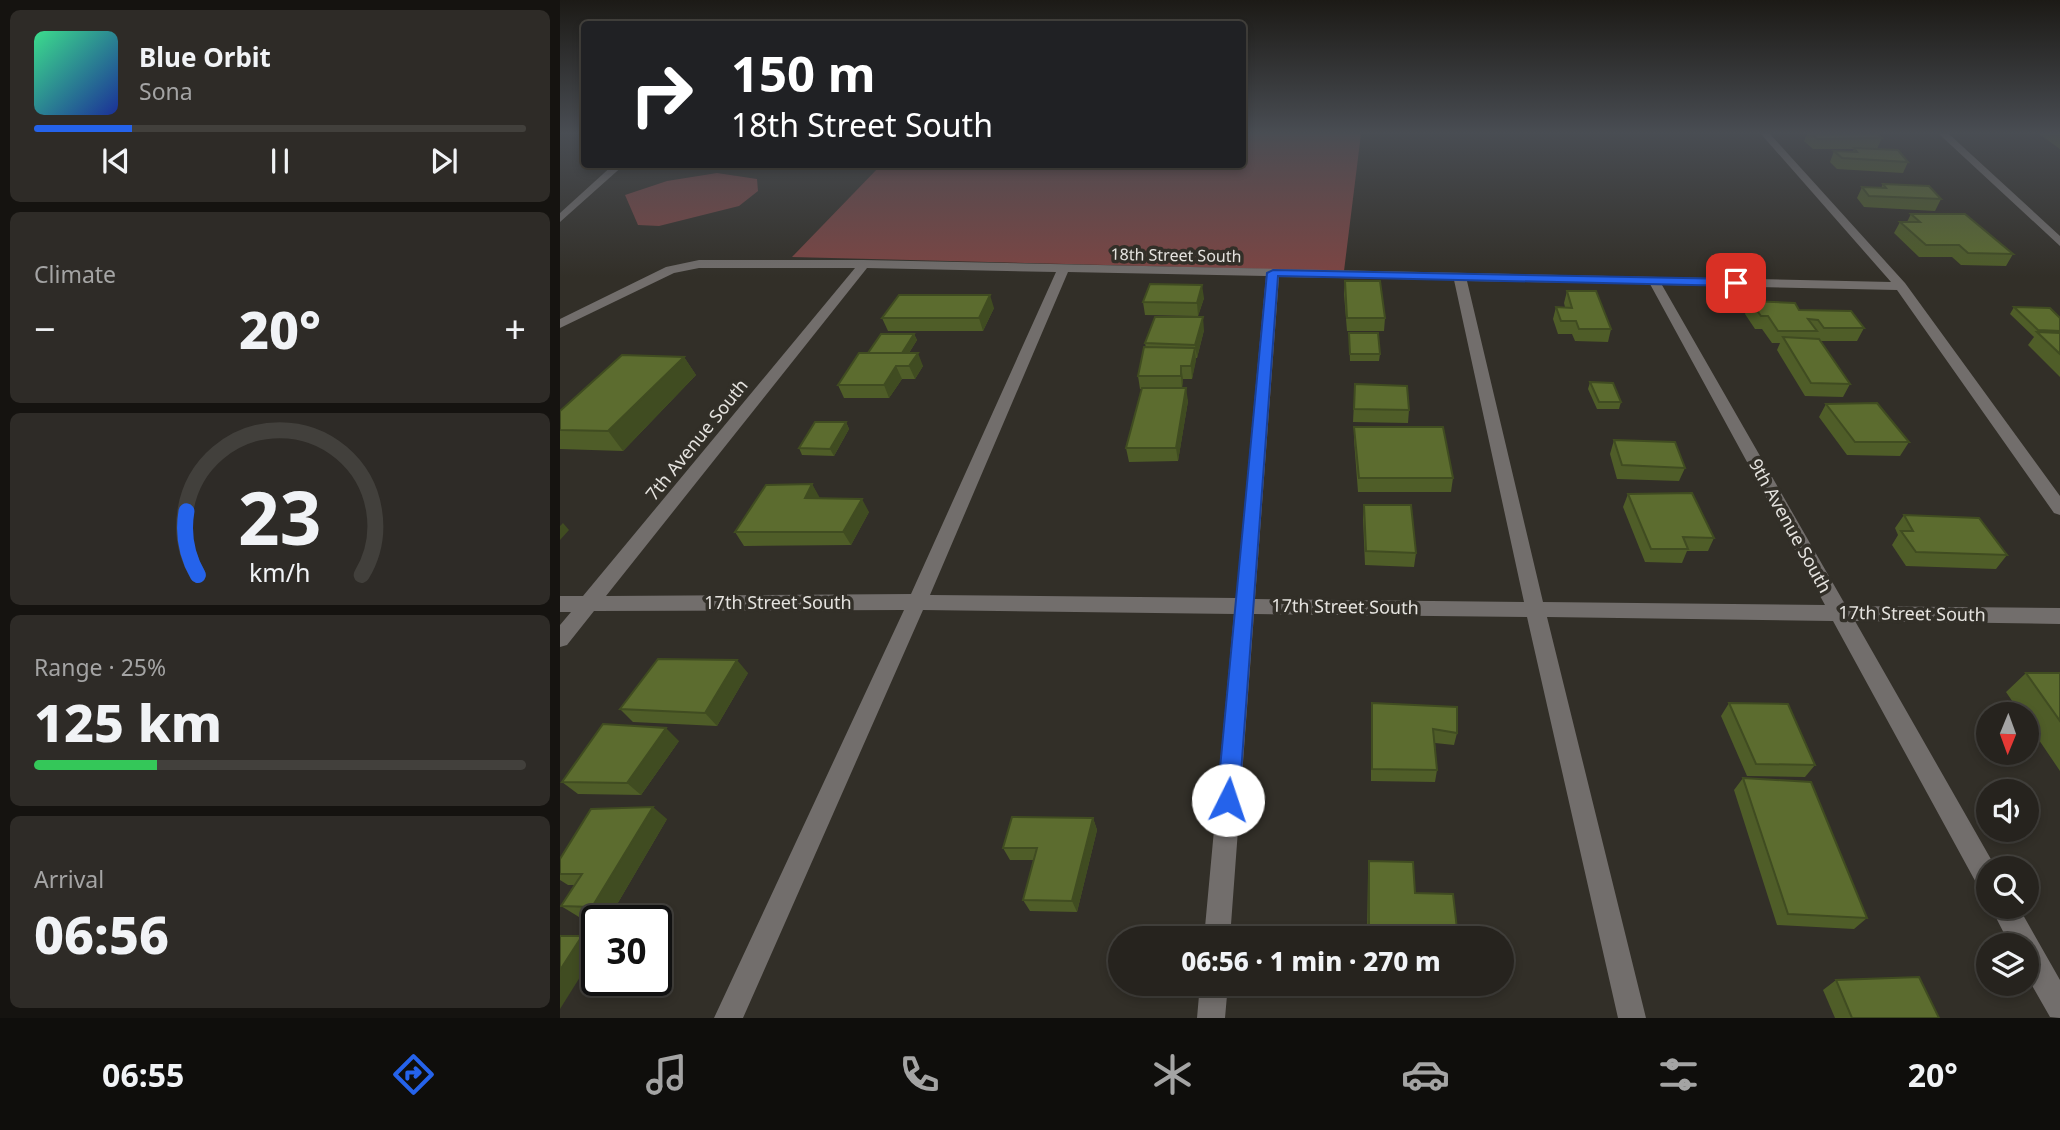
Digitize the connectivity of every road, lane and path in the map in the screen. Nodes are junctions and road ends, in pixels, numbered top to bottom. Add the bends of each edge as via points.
1 (601, 182) edge
2 (1808, 182) edge
3 (1994, 182) edge
4 (560, 219) edge
5 (2060, 242) edge
6 (864, 264) junction
7 (1063, 268) junction
8 (1273, 273) junction
9 (1460, 277) junction
10 (1654, 281) junction
11 (1901, 286) junction
12 (560, 324) edge
13 (2060, 509) edge
14 (917, 603) junction
15 (560, 604) edge
16 (588, 604) junction
17 (1243, 606) junction
18 (1535, 609) junction
19 (1838, 613) junction
20 (2060, 615) edge
21 (560, 639) edge
22 (1976, 859) edge
23 (1218, 926) edge
24 (2039, 969) edge
25 (1213, 996) edge
26 (2060, 1007) edge
27 (728, 1018) edge
28 (1211, 1018) edge
29 (1632, 1018) edge

1 - 4 street
2 - 11 street
3 - 5 street
6 - 7 street, 18th Street South
6 - 12 street, 18th Street South via 699,264 670,270
6 - 16 street, 7th Avenue South
7 - 8 street, 18th Street South
7 - 14 street
8 - 9 street, 18th Street South
8 - 17 street
9 - 10 street, 18th Street South
9 - 18 street
10 - 11 street, 18th Street South
10 - 19 street, 9th Avenue South
11 - 13 street
14 - 16 street, 17th Street South
14 - 17 street, 17th Street South
14 - 27 street
15 - 16 street, 17th Street South
16 - 21 street, 7th Avenue South
17 - 18 street, 17th Street South
17 - 23 street
18 - 19 street, 17th Street South
18 - 29 street
19 - 20 street, 17th Street South
19 - 22 street, 9th Avenue South
24 - 26 street
25 - 28 street

